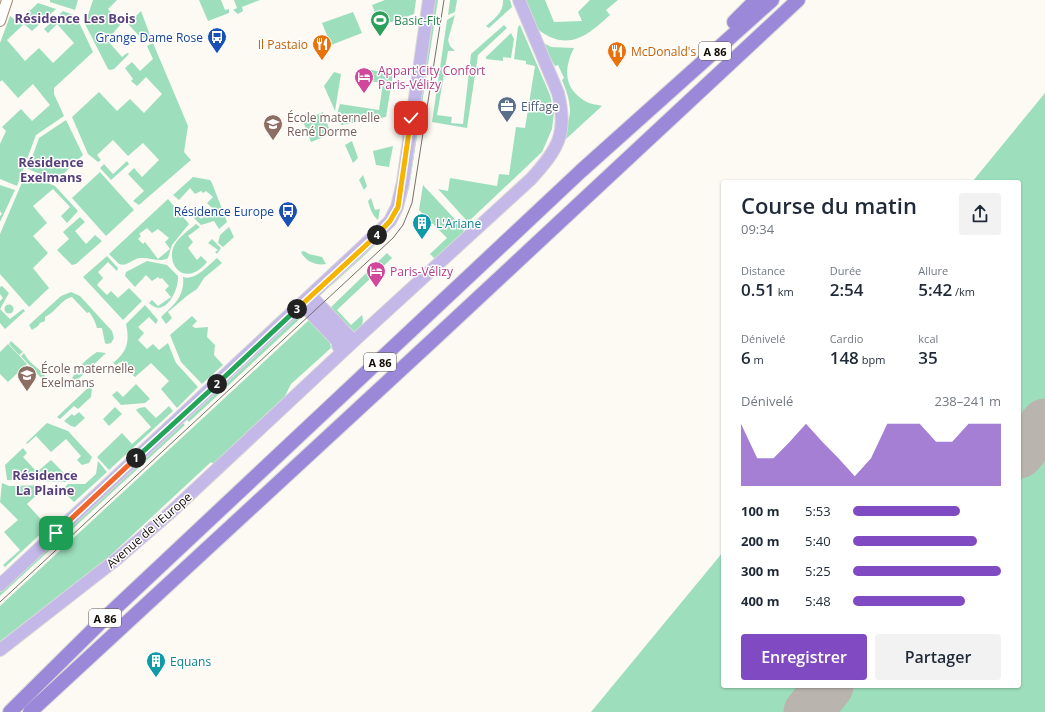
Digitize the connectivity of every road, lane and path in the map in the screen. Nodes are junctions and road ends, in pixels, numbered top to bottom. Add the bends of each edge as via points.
1 (7, 0) edge
2 (429, 0) edge
3 (519, 0) edge
4 (756, 0) edge
5 (772, 0) edge
6 (798, 0) edge
7 (0, 21) edge
8 (658, 101) junction
9 (306, 300) junction
10 (342, 346) junction
11 (0, 585) edge
12 (0, 650) edge
13 (10, 712) edge
14 (30, 712) edge

1 - 7 street
2 - 9 main road via 398,207 390,221
3 - 10 main road, Avenue de l'Europe via 562,106 563,122 559,141 551,157 531,179
4 - 8 highway via 687,67
5 - 8 highway, A 86
6 - 14 highway, A 86
8 - 13 highway, A 86 via 131,594
9 - 10 main road via 348,335
9 - 11 main road
10 - 12 main road, Avenue de l'Europe via 290,400 171,512 124,553

